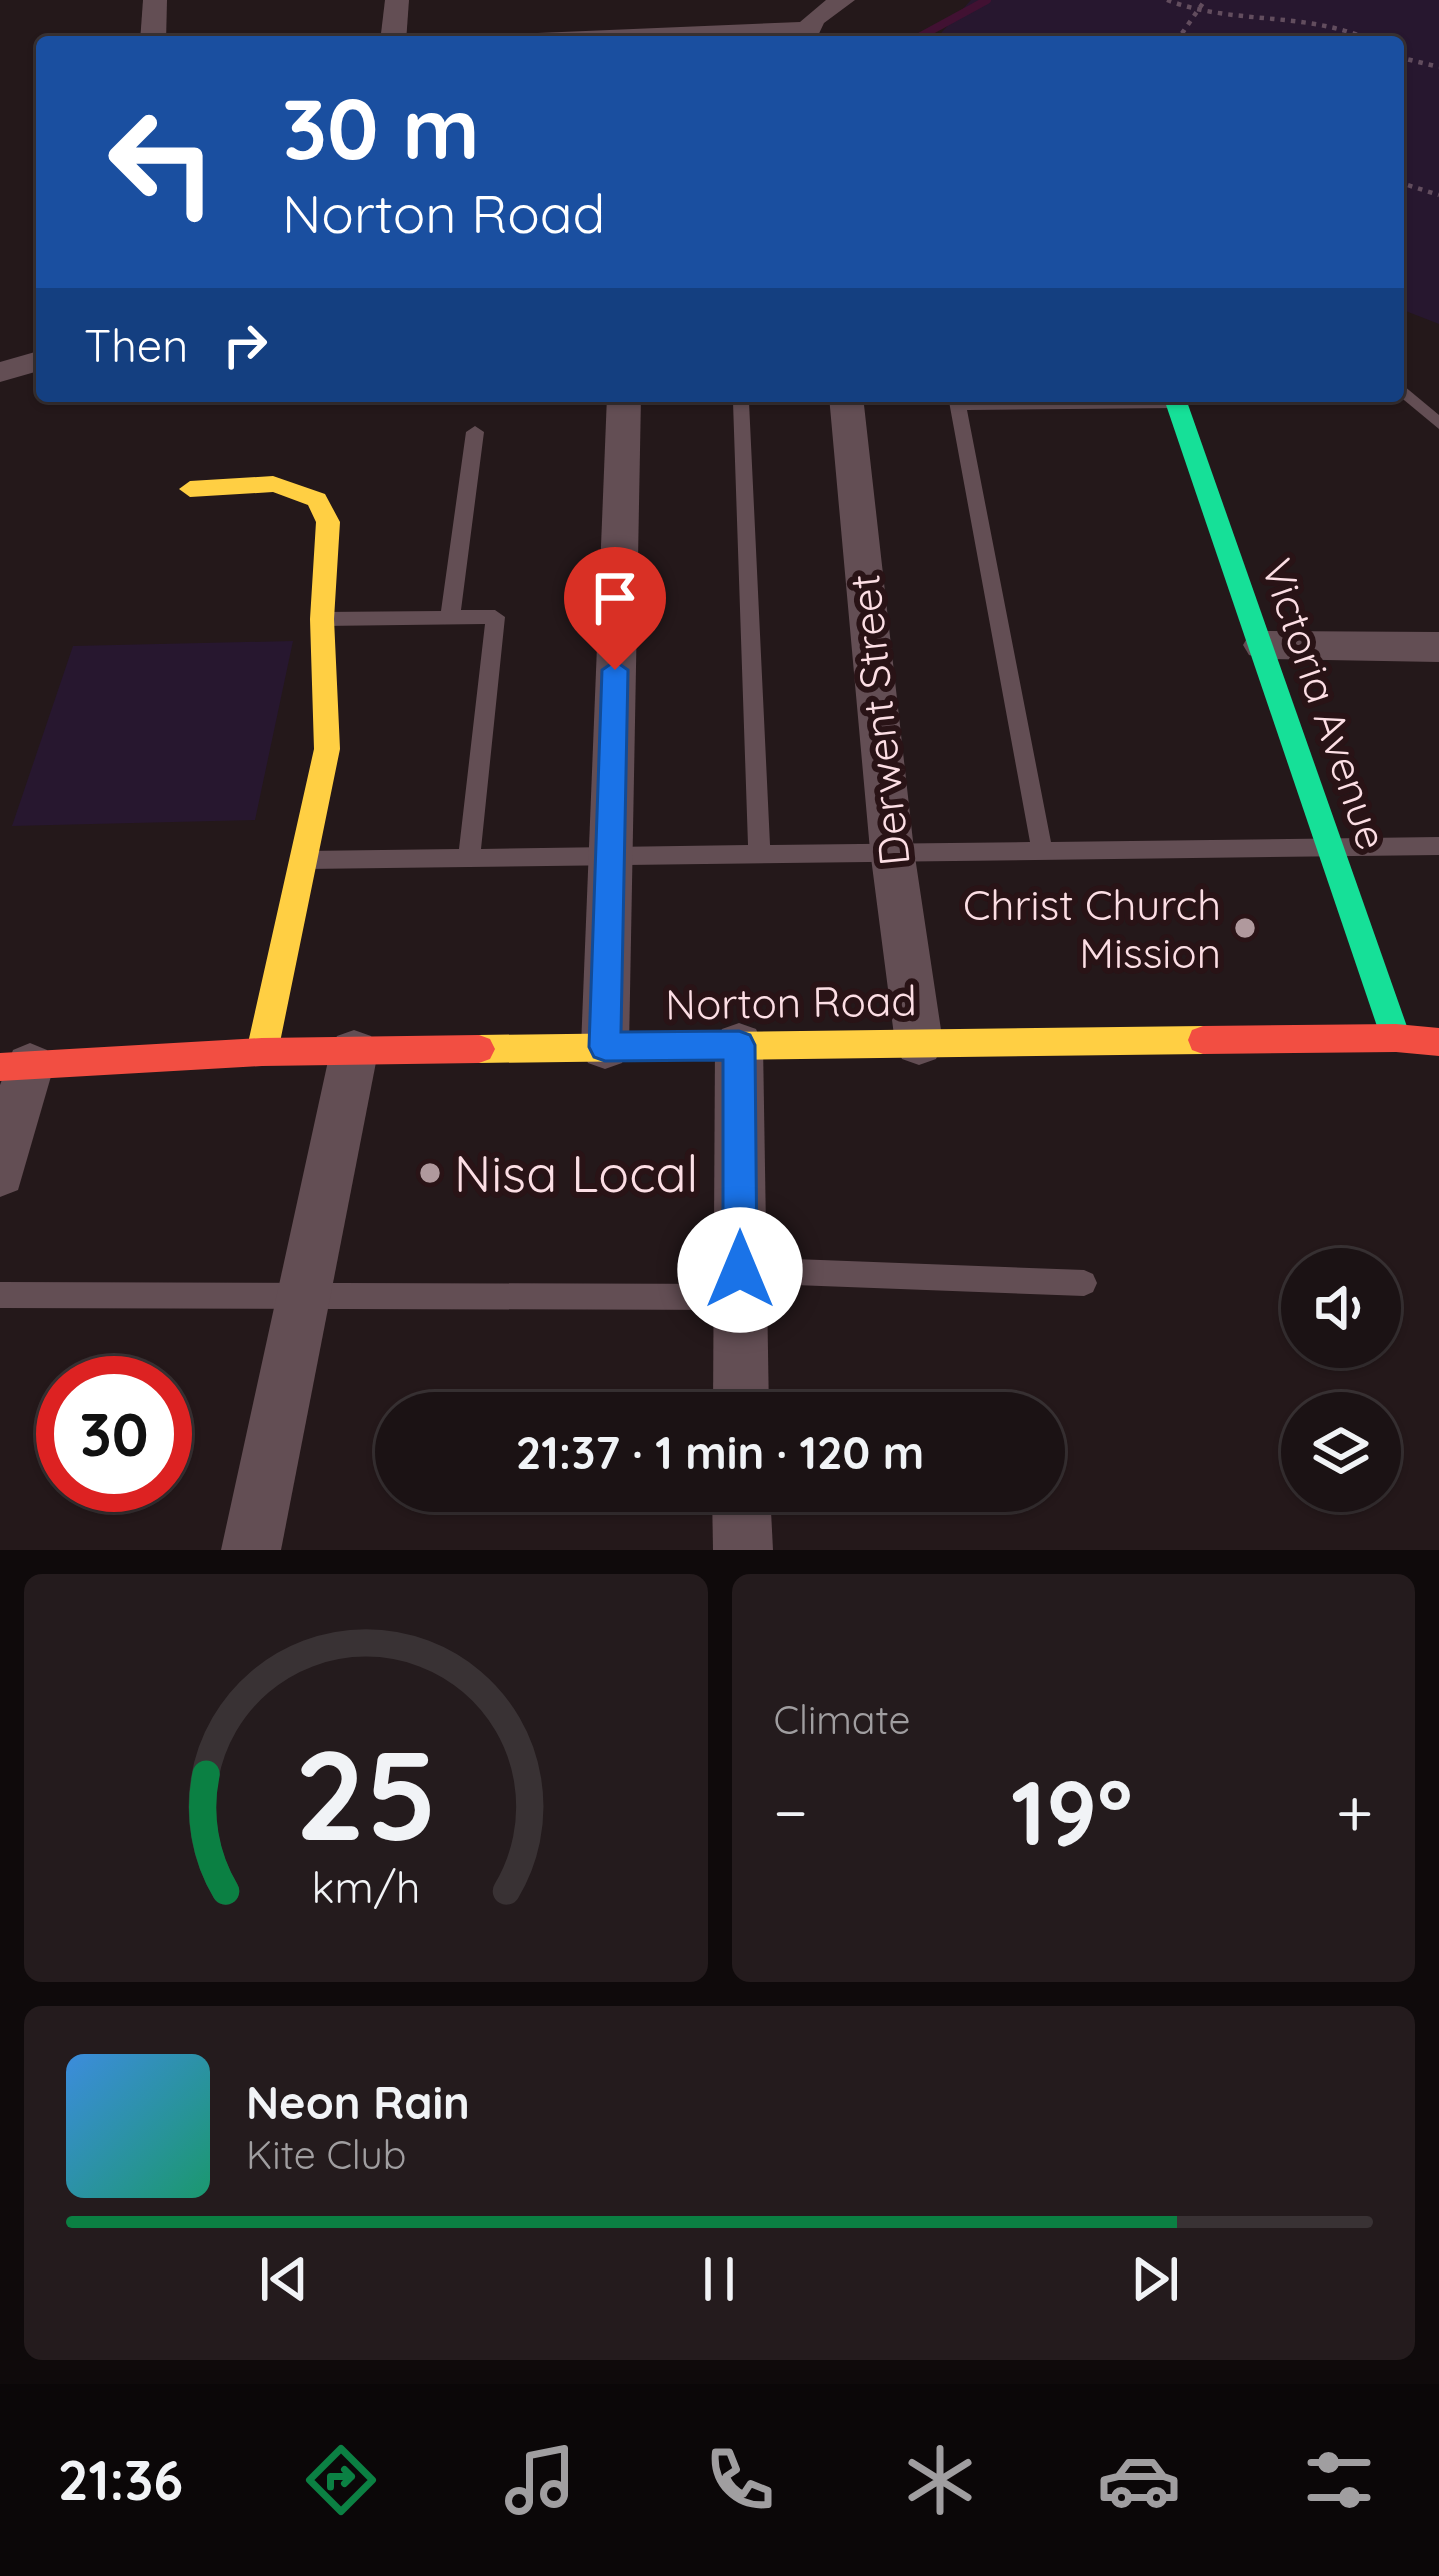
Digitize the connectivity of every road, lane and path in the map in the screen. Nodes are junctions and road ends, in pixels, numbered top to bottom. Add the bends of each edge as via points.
1 (155, 0) edge
2 (397, 0) edge
3 (843, 0) edge
4 (1167, 0) edge
5 (1205, 0) edge
6 (1194, 14) junction
7 (804, 35) edge
8 (153, 36) edge
9 (393, 36) edge
10 (561, 36) edge
11 (1179, 36) edge
12 (1362, 36) edge
13 (1404, 58) edge
14 (1439, 67) edge
15 (1404, 184) edge
16 (1439, 195) edge
17 (36, 362) edge
18 (0, 372) edge
19 (1404, 392) edge
20 (624, 402) edge
21 (741, 402) dead end
22 (847, 402) edge
23 (957, 402) edge
24 (1176, 402) edge
25 (1439, 424) edge
26 (475, 432) dead end
27 (190, 488) dead end
28 (450, 618) junction
29 (322, 619) junction
30 (1263, 645) junction
31 (1439, 647) edge
32 (1328, 846) junction
33 (1439, 846) edge
34 (892, 850) junction
35 (1042, 850) junction
36 (758, 854) junction
37 (608, 856) junction
38 (469, 858) junction
39 (304, 860) junction
40 (1396, 1039) junction
41 (919, 1042) junction
42 (1439, 1042) edge
43 (739, 1045) junction
44 (605, 1047) junction
45 (262, 1052) junction
46 (353, 1052) junction
47 (15, 1066) edge
48 (0, 1172) edge
49 (1084, 1283) dead end
50 (740, 1284) junction
51 (0, 1295) edge
52 (306, 1295) junction
53 (740, 1392) edge
54 (741, 1512) edge
55 (251, 1550) edge
56 (742, 1550) edge

1 - 8 street
2 - 9 street
3 - 7 street
4 - 6 path
5 - 6 path
6 - 11 path
6 - 12 path via 1282,18
7 - 10 street via 648,25
13 - 14 path
15 - 16 path
17 - 18 street
19 - 25 lane
20 - 37 street
21 - 36 lane
22 - 34 street, Derwent Street
23 - 35 lane
24 - 30 street, Victoria Avenue
26 - 28 lane
27 - 29 street via 273,484 317,500 328,522
28 - 29 lane
28 - 38 lane via 495,617
29 - 39 street via 327,749
30 - 31 street
30 - 32 street, Victoria Avenue
32 - 33 lane
32 - 35 lane
32 - 40 street, Victoria Avenue
34 - 35 lane
34 - 36 lane
34 - 41 street, Derwent Street
36 - 37 lane
37 - 38 lane
37 - 44 street
38 - 39 lane
39 - 45 street
40 - 41 street, Norton Road
40 - 42 street, Norton Road
41 - 43 street, Norton Road
43 - 44 street, Norton Road
43 - 50 street
44 - 46 street, Norton Road
45 - 46 street, Norton Road
45 - 47 street, Norton Road
46 - 52 street
47 - 48 street
49 - 50 lane
50 - 52 lane
50 - 53 street
51 - 52 lane
52 - 55 street
54 - 56 street

